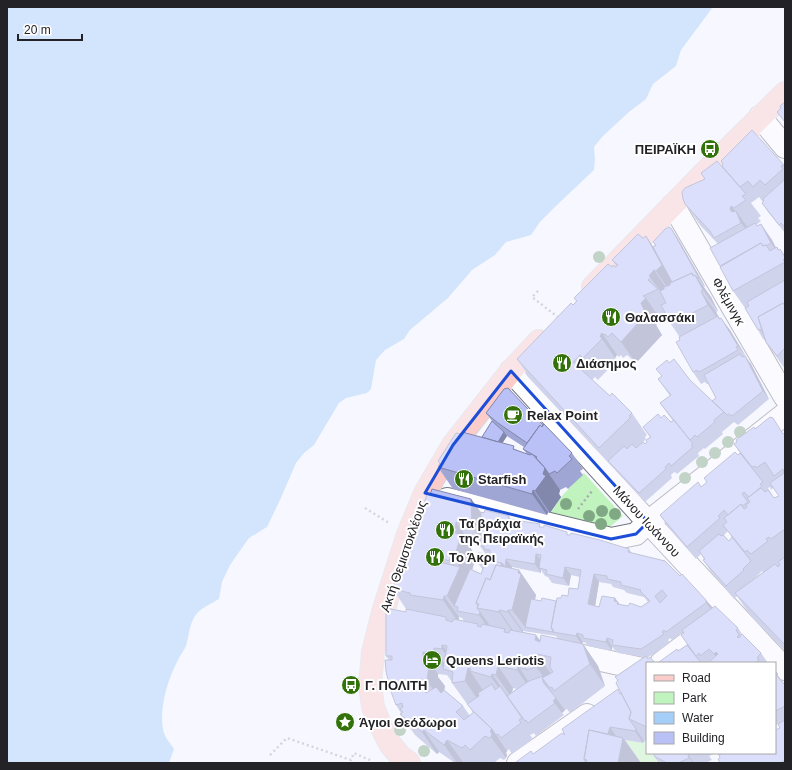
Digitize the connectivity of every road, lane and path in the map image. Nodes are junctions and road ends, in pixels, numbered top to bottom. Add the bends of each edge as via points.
1 (785, 93) edge
2 (760, 117) junction
3 (785, 147) edge
4 (673, 205) junction
5 (538, 291) dead end
6 (577, 303) edge
7 (561, 320) joint
8 (511, 371) junction
9 (785, 397) edge
10 (785, 414) edge
11 (605, 475) junction
12 (425, 493) junction
13 (365, 508) dead end
14 (648, 522) junction
15 (563, 527) junction
16 (408, 534) junction
17 (749, 599) edge
18 (731, 611) junction
19 (546, 648) edge
20 (662, 662) edge
21 (785, 669) edge
22 (646, 670) edge
23 (646, 674) edge
24 (628, 686) edge
25 (602, 704) edge
26 (270, 755) dead end
27 (372, 761) dead end
28 (351, 762) edge
29 (409, 763) edge
30 (518, 763) edge

1 - 2 main road
2 - 3 street
2 - 4 main road
4 - 6 main road
4 - 9 street, Φλέμινγκ
5 - 7 path via 532,297
7 - 8 main road, Ακτή Θεμιστοκλέους
8 - 11 street, Μάνου Ιωάννου
8 - 12 main road, Ακτή Θεμιστοκλέους via 453,445
10 - 14 street
11 - 14 street, Μάνου Ιωάννου
11 - 15 path
12 - 15 street
12 - 16 main road, Ακτή Θεμιστοκλέους
13 - 16 path
14 - 15 street via 636,534 611,540
14 - 18 street, Μάνου Ιωάννου
16 - 29 main road, Ακτή Θεμιστοκλέους via 391,614 373,652 370,685 380,724 390,744
17 - 18 street
18 - 20 street
18 - 21 street, Μάνου Ιωάννου
19 - 22 street
23 - 24 street
25 - 30 street
26 - 28 path via 287,738
27 - 28 path via 354,753

